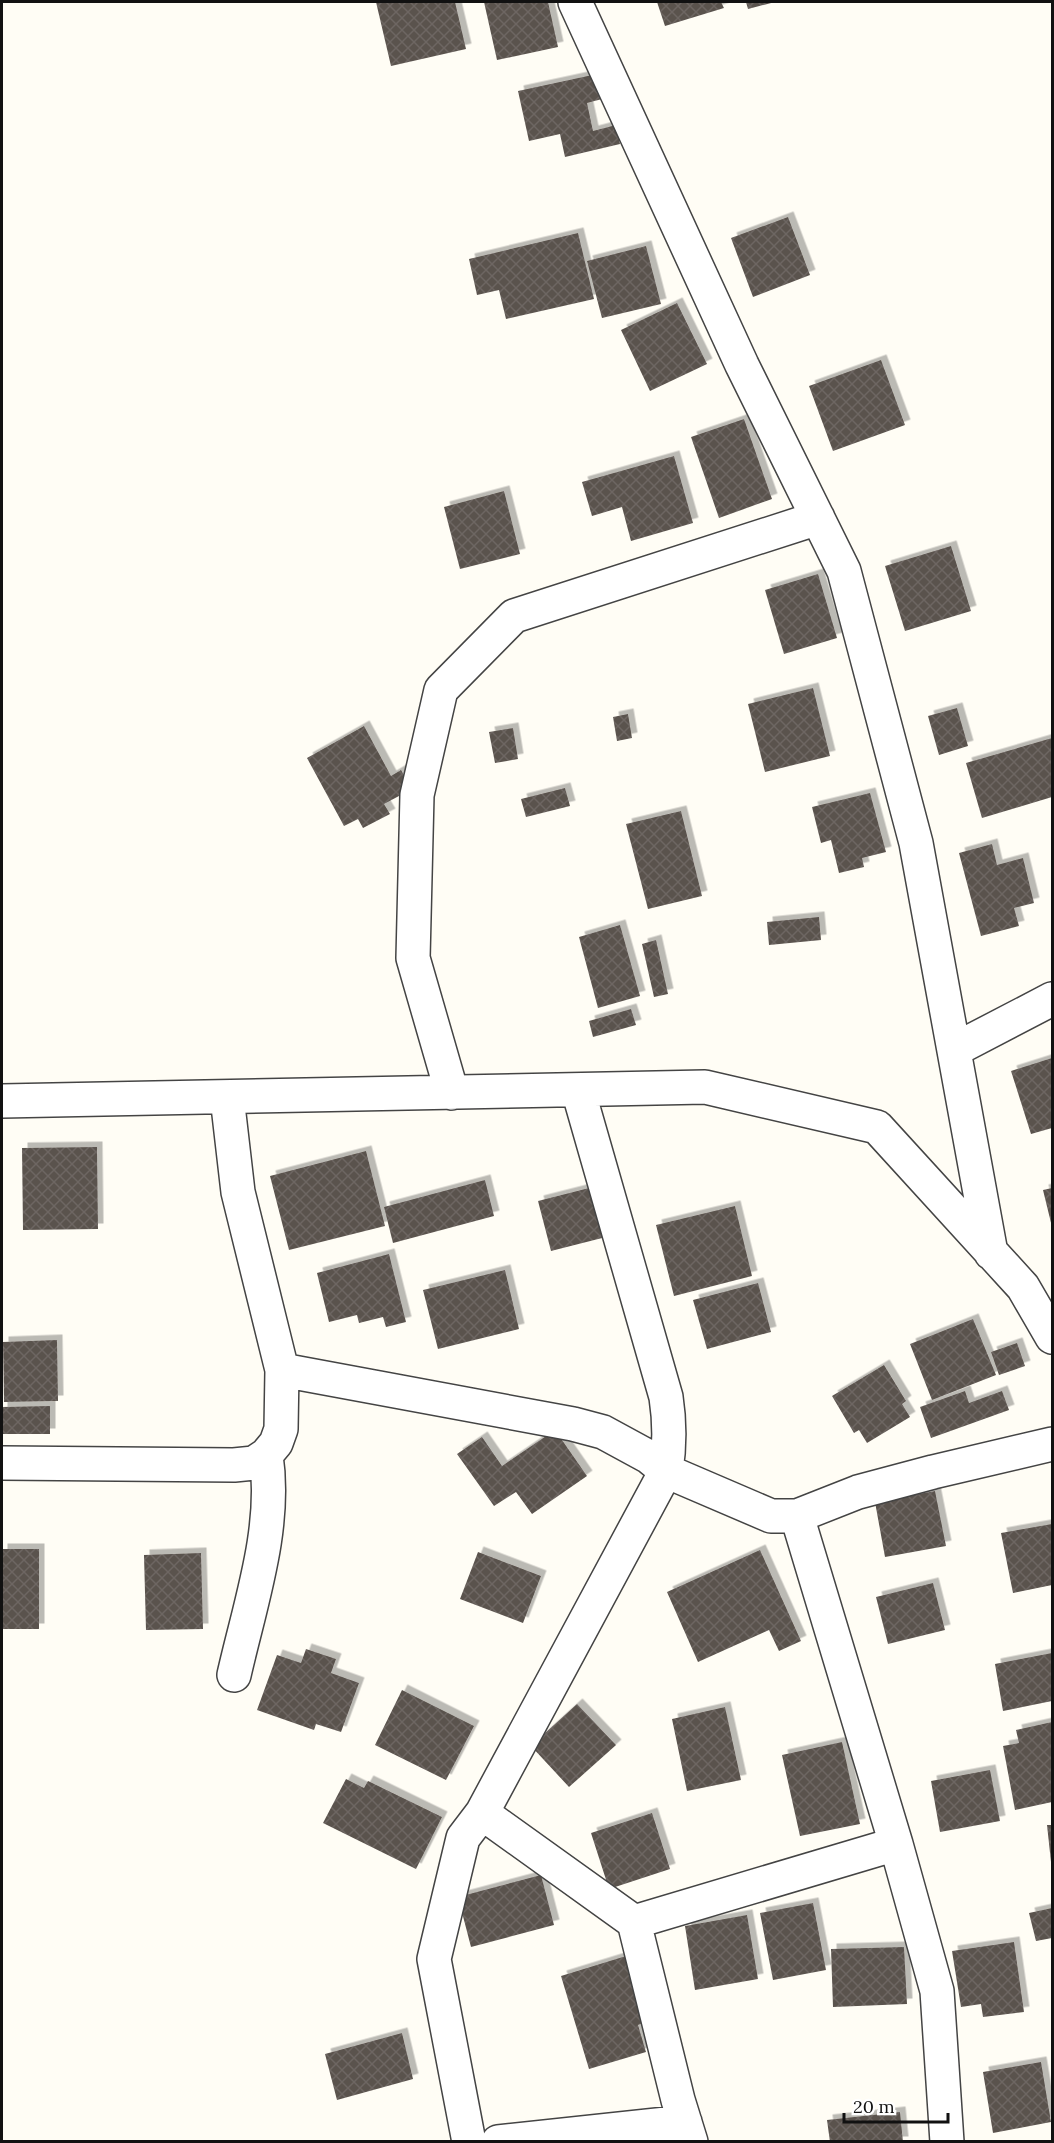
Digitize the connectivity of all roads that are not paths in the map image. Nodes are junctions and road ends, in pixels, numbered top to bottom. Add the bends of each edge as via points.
1 (575, 2) edge
2 (818, 518) junction
3 (1053, 999) edge
4 (954, 1050) junction
5 (578, 1090) junction
6 (452, 1093) junction
7 (227, 1097) junction
8 (2, 1101) edge
9 (992, 1253) junction
10 (1053, 1338) edge
11 (282, 1370) junction
12 (1053, 1444) edge
13 (266, 1455) junction
14 (2, 1463) edge
15 (666, 1471) junction
16 (797, 1516) junction
17 (234, 1675) dead end
18 (482, 1813) junction
19 (896, 1844) junction
20 (634, 1922) junction
21 (688, 2132) edge
22 (469, 2142) edge
23 (498, 2142) edge
24 (947, 2142) edge

1 - 2 street via 742,365
2 - 4 street via 844,571 916,843
2 - 6 street via 514,616 441,690 417,795 413,958
3 - 4 street
4 - 9 street
5 - 6 street
5 - 9 street via 705,1087 877,1127
5 - 15 street via 666,1397 670,1428
6 - 7 street
7 - 8 street
7 - 11 street via 238,1192
9 - 10 street via 1023,1287
11 - 13 street via 281,1429
11 - 15 street via 573,1424 603,1432 631,1446
12 - 16 street via 858,1492
13 - 14 street via 254,1463 234,1465
13 - 17 street via 270,1493 267,1531
15 - 16 street via 771,1516
15 - 18 street
16 - 19 street
18 - 20 street
18 - 22 street via 463,1838 434,1959
19 - 20 street
19 - 24 street via 937,1991
20 - 21 street
21 - 23 street

